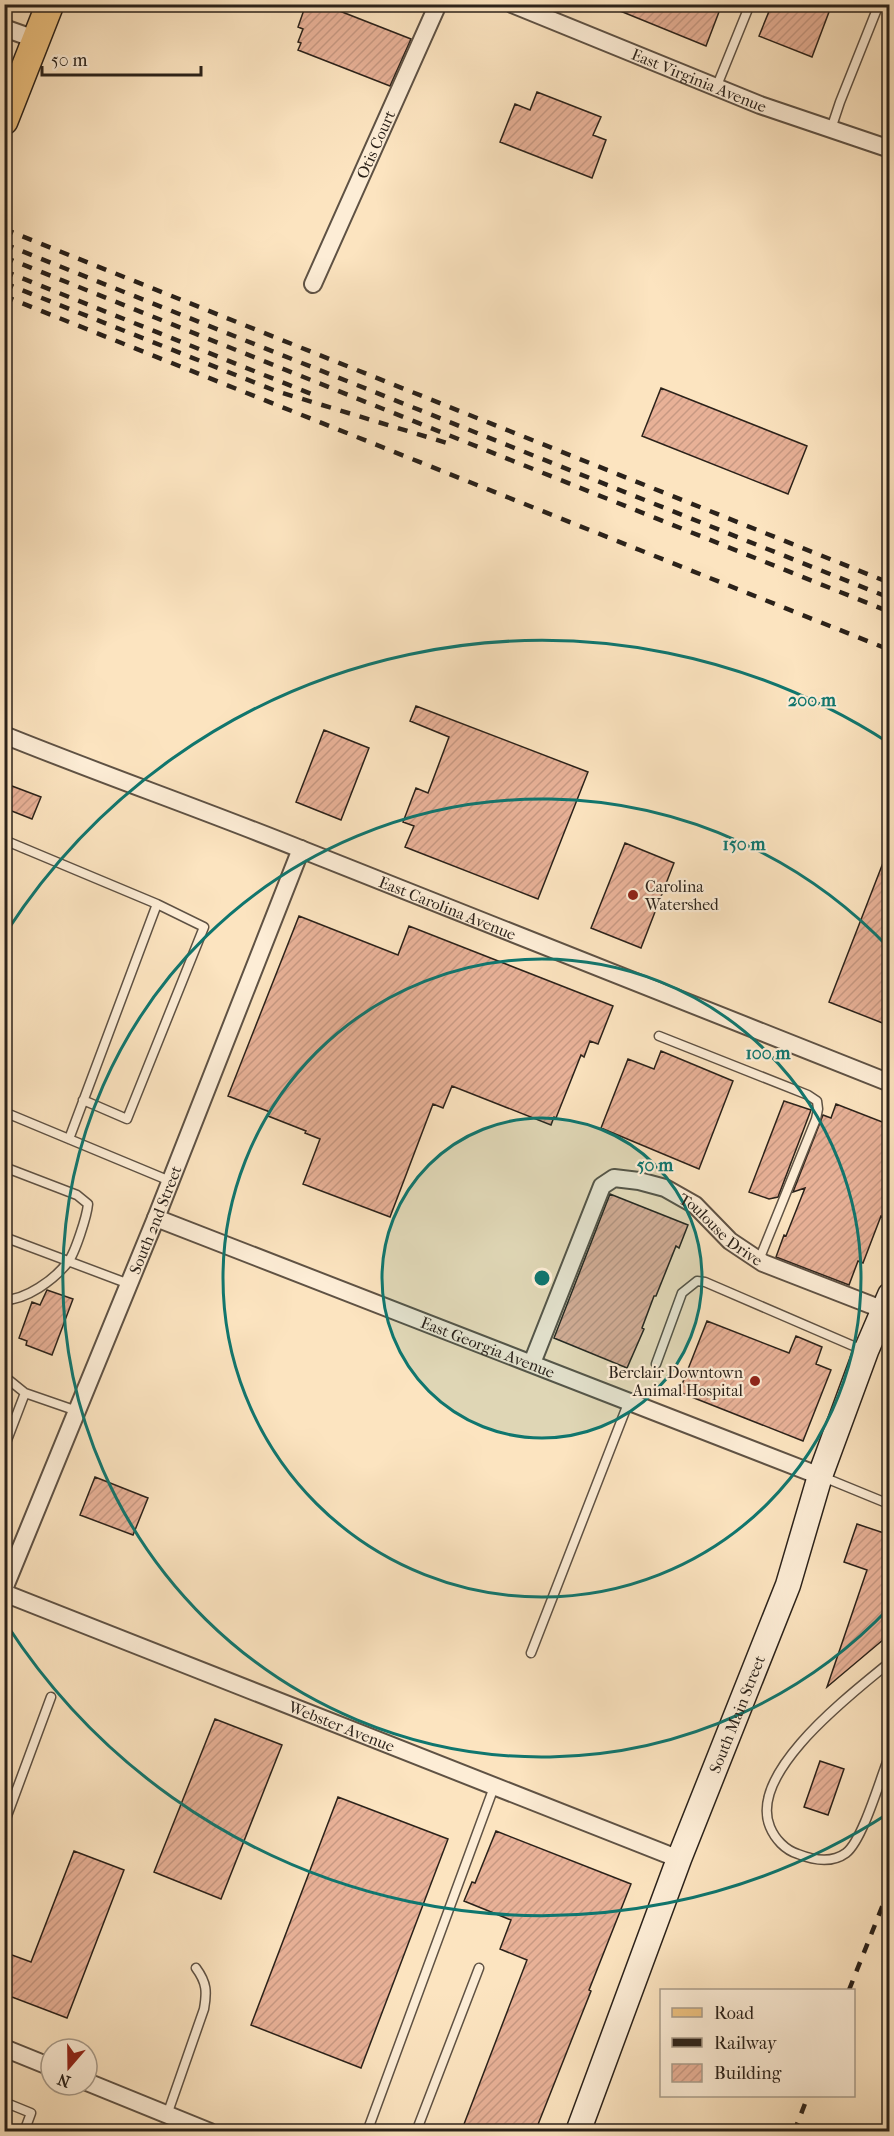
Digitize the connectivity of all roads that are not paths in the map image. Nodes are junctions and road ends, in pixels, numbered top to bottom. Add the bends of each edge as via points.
1 (50, 4) edge
2 (438, 4) edge
3 (512, 4) edge
4 (750, 4) edge
5 (879, 4) edge
6 (4, 28) edge
7 (35, 39) junction
8 (716, 88) junction
9 (4, 121) edge
10 (831, 129) junction
11 (890, 149) edge
12 (313, 285) dead end
13 (4, 735) edge
14 (4, 840) edge
15 (301, 849) junction
16 (157, 904) junction
17 (659, 1036) dead end
18 (890, 1083) edge
19 (83, 1100) junction
20 (4, 1112) edge
21 (69, 1138) junction
22 (4, 1167) edge
23 (170, 1181) junction
24 (156, 1218) junction
25 (4, 1237) edge
26 (759, 1260) junction
27 (69, 1262) junction
28 (129, 1284) junction
29 (4, 1300) edge
30 (886, 1302) edge
31 (866, 1351) junction
32 (532, 1363) junction
33 (656, 1364) dead end
34 (4, 1376) edge
35 (25, 1393) junction
36 (629, 1401) junction
37 (77, 1411) junction
38 (4, 1448) edge
39 (820, 1476) junction
40 (890, 1493) edge
41 (4, 1589) edge
42 (4, 1593) edge
43 (531, 1653) dead end
44 (890, 1662) edge
45 (51, 1697) dead end
46 (890, 1754) edge
47 (494, 1787) junction
48 (4, 1824) edge
49 (679, 1859) junction
50 (196, 1968) dead end
51 (480, 1968) dead end
52 (4, 2048) edge
53 (39, 2062) edge
54 (99, 2087) edge
55 (4, 2102) edge
56 (167, 2115) junction
57 (24, 2132) edge
58 (210, 2132) edge
59 (367, 2132) edge
60 (416, 2132) edge
61 (578, 2132) edge

1 - 7 main road
2 - 12 street, Otis Court
3 - 8 street, East Virginia Avenue
4 - 8 lane
5 - 10 lane
6 - 7 street
7 - 9 main road
8 - 10 street, East Virginia Avenue
10 - 11 street, East Virginia Avenue
13 - 15 street, East Carolina Avenue
14 - 16 lane
15 - 18 street, East Carolina Avenue
15 - 23 street, South 2nd Street
16 - 19 lane
16 - 19 lane via 204,927 127,1119
17 - 26 lane via 817,1101 816,1119
19 - 21 lane
20 - 21 lane
21 - 23 lane
22 - 27 lane via 77,1195 88,1204
23 - 24 street, South 2nd Street
24 - 28 street, South 2nd Street
24 - 32 street, East Georgia Avenue
25 - 27 lane
26 - 30 street, Toulouse Drive
26 - 32 street, Toulouse Drive via 730,1241 681,1196 639,1181 614,1179 602,1186
27 - 28 lane
27 - 29 lane via 25,1297
28 - 37 street, South 2nd Street
30 - 31 main road, South Main Street
31 - 33 lane via 697,1281 682,1293
31 - 39 main road, South Main Street
32 - 36 street, East Georgia Avenue
34 - 35 lane
35 - 37 lane
35 - 38 lane
36 - 39 street, East Georgia Avenue
36 - 43 lane
37 - 41 street, South 2nd Street
39 - 40 lane via 884,1502
39 - 49 main road, South Main Street via 788,1585
42 - 47 street, Webster Avenue
44 - 46 lane via 817,1724 778,1774 766,1818 775,1838 792,1852 813,1860 830,1860 846,1853 857,1840
45 - 48 lane
47 - 49 street, Webster Avenue
47 - 59 lane
49 - 61 main road, South Main Street
50 - 56 lane via 205,1980 204,2009
51 - 60 lane
52 - 53 street
54 - 56 street
55 - 57 lane via 31,2113
56 - 58 street

